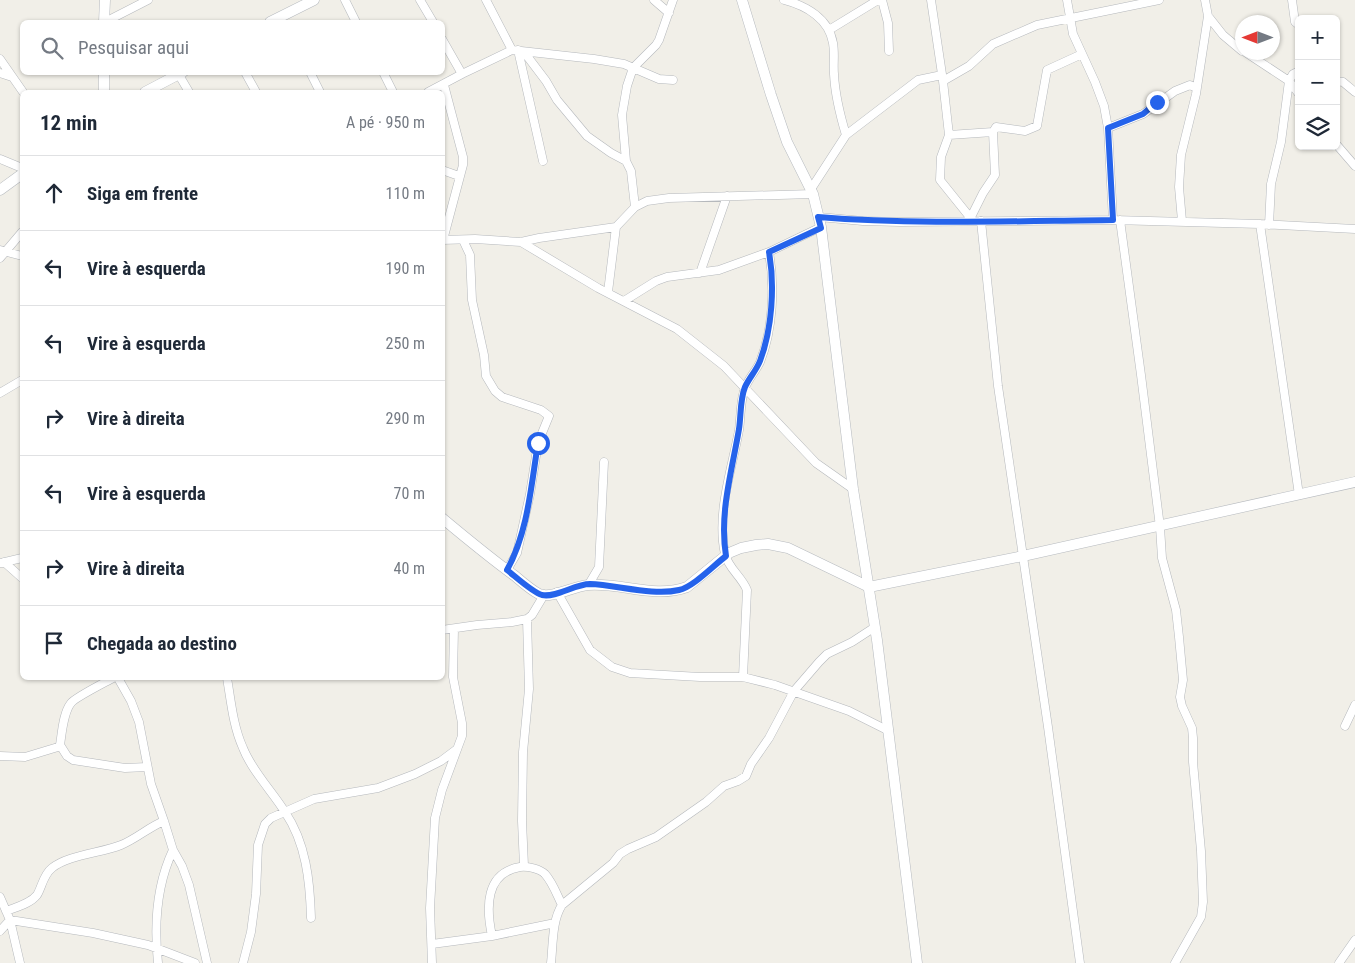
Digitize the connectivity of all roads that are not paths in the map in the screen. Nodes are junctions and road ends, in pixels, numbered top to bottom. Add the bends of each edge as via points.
1 (105, 0) edge
2 (148, 0) edge
3 (314, 0) edge
4 (345, 0) edge
5 (420, 0) edge
6 (486, 0) edge
7 (654, 0) edge
8 (673, 0) edge
9 (742, 0) edge
10 (784, 0) edge
11 (878, 0) edge
12 (882, 0) edge
13 (931, 0) edge
14 (1067, 0) edge
15 (1160, 0) edge
16 (1205, 0) edge
17 (1292, 0) edge
18 (794, 1) edge
19 (669, 13) junction
20 (1208, 16) junction
21 (1070, 17) junction
22 (283, 19) edge
23 (105, 20) edge
24 (109, 20) edge
25 (355, 20) edge
26 (432, 20) edge
27 (1295, 22) edge
28 (829, 30) junction
29 (445, 44) edge
30 (1235, 45) edge
31 (518, 51) junction
32 (889, 51) dead end
33 (1082, 54) junction
34 (0, 59) edge
35 (1256, 60) edge
36 (633, 68) junction
37 (0, 73) edge
38 (1295, 73) edge
39 (462, 74) junction
40 (104, 75) edge
41 (179, 75) edge
42 (181, 75) edge
43 (247, 75) edge
44 (312, 75) edge
45 (384, 75) edge
46 (12, 77) junction
47 (942, 78) junction
48 (673, 80) dead end
49 (1289, 81) junction
50 (1340, 82) edge
51 (444, 85) junction
52 (1196, 88) junction
53 (1295, 89) edge
54 (22, 90) edge
55 (104, 90) edge
56 (149, 90) edge
57 (188, 90) edge
58 (255, 90) edge
59 (319, 90) edge
60 (392, 90) edge
61 (433, 90) edge
62 (1355, 92) edge
63 (1108, 128) junction
64 (993, 132) junction
65 (846, 135) junction
66 (949, 135) junction
67 (1340, 149) edge
68 (0, 158) edge
69 (543, 161) dead end
70 (626, 161) junction
71 (1355, 166) edge
72 (20, 167) edge
73 (445, 171) edge
74 (20, 175) edge
75 (459, 176) junction
76 (0, 190) edge
77 (812, 191) junction
78 (727, 196) junction
79 (635, 207) junction
80 (975, 220) junction
81 (1116, 220) junction
82 (1182, 221) junction
83 (820, 222) junction
84 (1260, 224) junction
85 (1269, 225) junction
86 (616, 227) junction
87 (1355, 229) edge
88 (445, 232) edge
89 (20, 234) edge
90 (445, 240) edge
91 (463, 240) junction
92 (521, 242) junction
93 (769, 252) junction
94 (1, 253) edge
95 (20, 256) edge
96 (700, 273) junction
97 (608, 292) junction
98 (624, 301) junction
99 (20, 381) edge
100 (744, 389) junction
101 (0, 393) edge
102 (604, 462) dead end
103 (1355, 482) edge
104 (853, 489) junction
105 (1299, 495) junction
106 (445, 520) edge
107 (1160, 526) junction
108 (726, 556) junction
109 (1023, 556) junction
110 (20, 558) edge
111 (2, 563) edge
112 (507, 570) junction
113 (20, 576) edge
114 (589, 584) junction
115 (869, 587) junction
116 (557, 592) junction
117 (544, 595) junction
118 (527, 619) junction
119 (875, 627) junction
120 (454, 629) junction
121 (445, 630) edge
122 (743, 677) junction
123 (108, 680) edge
124 (119, 680) edge
125 (227, 680) edge
126 (794, 691) junction
127 (1355, 705) edge
128 (1345, 726) dead end
129 (889, 731) junction
130 (60, 745) junction
131 (456, 749) junction
132 (0, 756) edge
133 (147, 767) junction
134 (286, 812) junction
135 (164, 820) junction
136 (173, 850) junction
137 (524, 866) junction
138 (0, 897) edge
139 (562, 905) junction
140 (3, 908) edge
141 (311, 918) dead end
142 (10, 920) junction
143 (556, 924) junction
144 (0, 931) edge
145 (492, 936) junction
146 (1355, 940) edge
147 (432, 944) junction
148 (156, 949) junction
149 (20, 963) edge
150 (158, 963) edge
151 (195, 963) edge
152 (207, 963) edge
153 (243, 963) edge
154 (432, 963) edge
155 (551, 963) edge
156 (917, 963) edge
157 (1080, 963) edge
158 (1175, 963) edge
159 (1339, 963) edge

1 - 23 street
2 - 24 street
3 - 22 street
4 - 25 street
5 - 26 street
6 - 31 street
7 - 19 street
8 - 19 street
9 - 77 street via 787,142
10 - 18 street
11 - 28 street
12 - 32 street via 888,23
13 - 47 street
14 - 21 street
15 - 21 street
16 - 20 street
17 - 27 street
18 - 28 street via 823,20
19 - 36 street via 656,46
20 - 30 street
20 - 52 street
21 - 33 street
21 - 47 street via 1037,25 993,44 968,66
28 - 65 street via 838,105
29 - 39 street
31 - 36 street via 594,59
31 - 39 street
31 - 69 street
31 - 70 street via 546,81 557,100 587,136
33 - 63 street via 1100,93
33 - 64 street via 1047,70 1037,126 1025,131 996,127
34 - 46 street
35 - 49 street
36 - 48 street via 659,80
36 - 70 street via 626,86 622,115
37 - 46 street
38 - 49 street
39 - 51 street
40 - 55 street
41 - 56 street
42 - 57 street
43 - 58 street
44 - 59 street
45 - 60 street
46 - 54 street
47 - 65 street via 918,80
47 - 66 street
49 - 53 street
49 - 85 street via 1281,142 1271,184
50 - 62 street
51 - 61 street
51 - 75 street via 463,157
52 - 63 street via 1190,85 1174,91 1143,114
52 - 82 street via 1181,155
63 - 81 street
64 - 66 street
64 - 80 street via 995,175 983,193
65 - 77 street
66 - 80 street via 941,157 940,180
67 - 71 street
68 - 72 street
70 - 79 street via 631,171
73 - 75 street
74 - 76 street
75 - 88 street
77 - 78 street
77 - 83 street
78 - 79 street via 669,198 647,201
78 - 96 street
79 - 86 street
80 - 81 street
80 - 83 street
80 - 109 street
81 - 82 street
81 - 107 street
82 - 84 street
83 - 93 street
83 - 104 street
84 - 85 street
84 - 105 street
85 - 87 street
86 - 92 street
86 - 97 street
89 - 94 street
90 - 91 street
91 - 92 street
91 - 112 street via 470,255 472,300 486,376 502,397 541,410 549,416 538,443 517,553
92 - 97 street
93 - 96 street via 719,270
93 - 100 street via 773,286 766,344
94 - 95 street
96 - 98 street via 656,281
97 - 98 street
98 - 100 street via 677,329 724,366
99 - 101 street
100 - 104 street via 816,462
100 - 108 street via 724,510
102 - 114 street via 599,567
103 - 105 street
104 - 115 street
105 - 107 street
106 - 112 street
107 - 109 street
107 - 158 street via 1162,558 1176,610 1183,680 1180,697 1192,733 1202,860 1201,916
108 - 114 street via 679,590 664,592
108 - 115 street via 756,544 788,548
108 - 122 street via 747,590
109 - 115 street
109 - 157 street
110 - 111 street
111 - 113 street
112 - 117 street
114 - 116 street
115 - 119 street
116 - 117 street
116 - 122 street via 590,650 612,667 638,674
117 - 118 street
118 - 120 street
118 - 137 street via 529,689 523,752
119 - 126 street via 827,654
119 - 129 street
120 - 121 street
120 - 131 street via 454,676 462,723 462,736
122 - 126 street
123 - 130 street via 70,704
124 - 133 street via 139,722
125 - 134 street via 242,748
126 - 129 street via 849,711
126 - 139 street via 746,776 724,786 656,837 620,854
127 - 128 street
129 - 156 street
130 - 132 street via 35,756
130 - 133 street via 73,760 125,768
131 - 134 street via 415,774 378,788 314,800
131 - 147 street via 435,818 430,908
133 - 135 street
134 - 141 street via 300,838 310,885
134 - 153 street via 264,824 258,845 256,894
135 - 136 street
135 - 140 street via 123,845 71,859 52,868 30,901
136 - 148 street via 158,894
136 - 152 street via 189,884
137 - 139 street via 544,873
137 - 145 street via 497,877 491,890 488,910
138 - 140 street
139 - 143 street
140 - 142 street
142 - 144 street
142 - 148 street via 93,933
142 - 149 street
143 - 145 street
143 - 155 street
145 - 147 street
146 - 159 street
147 - 154 street
148 - 150 street
148 - 151 street

